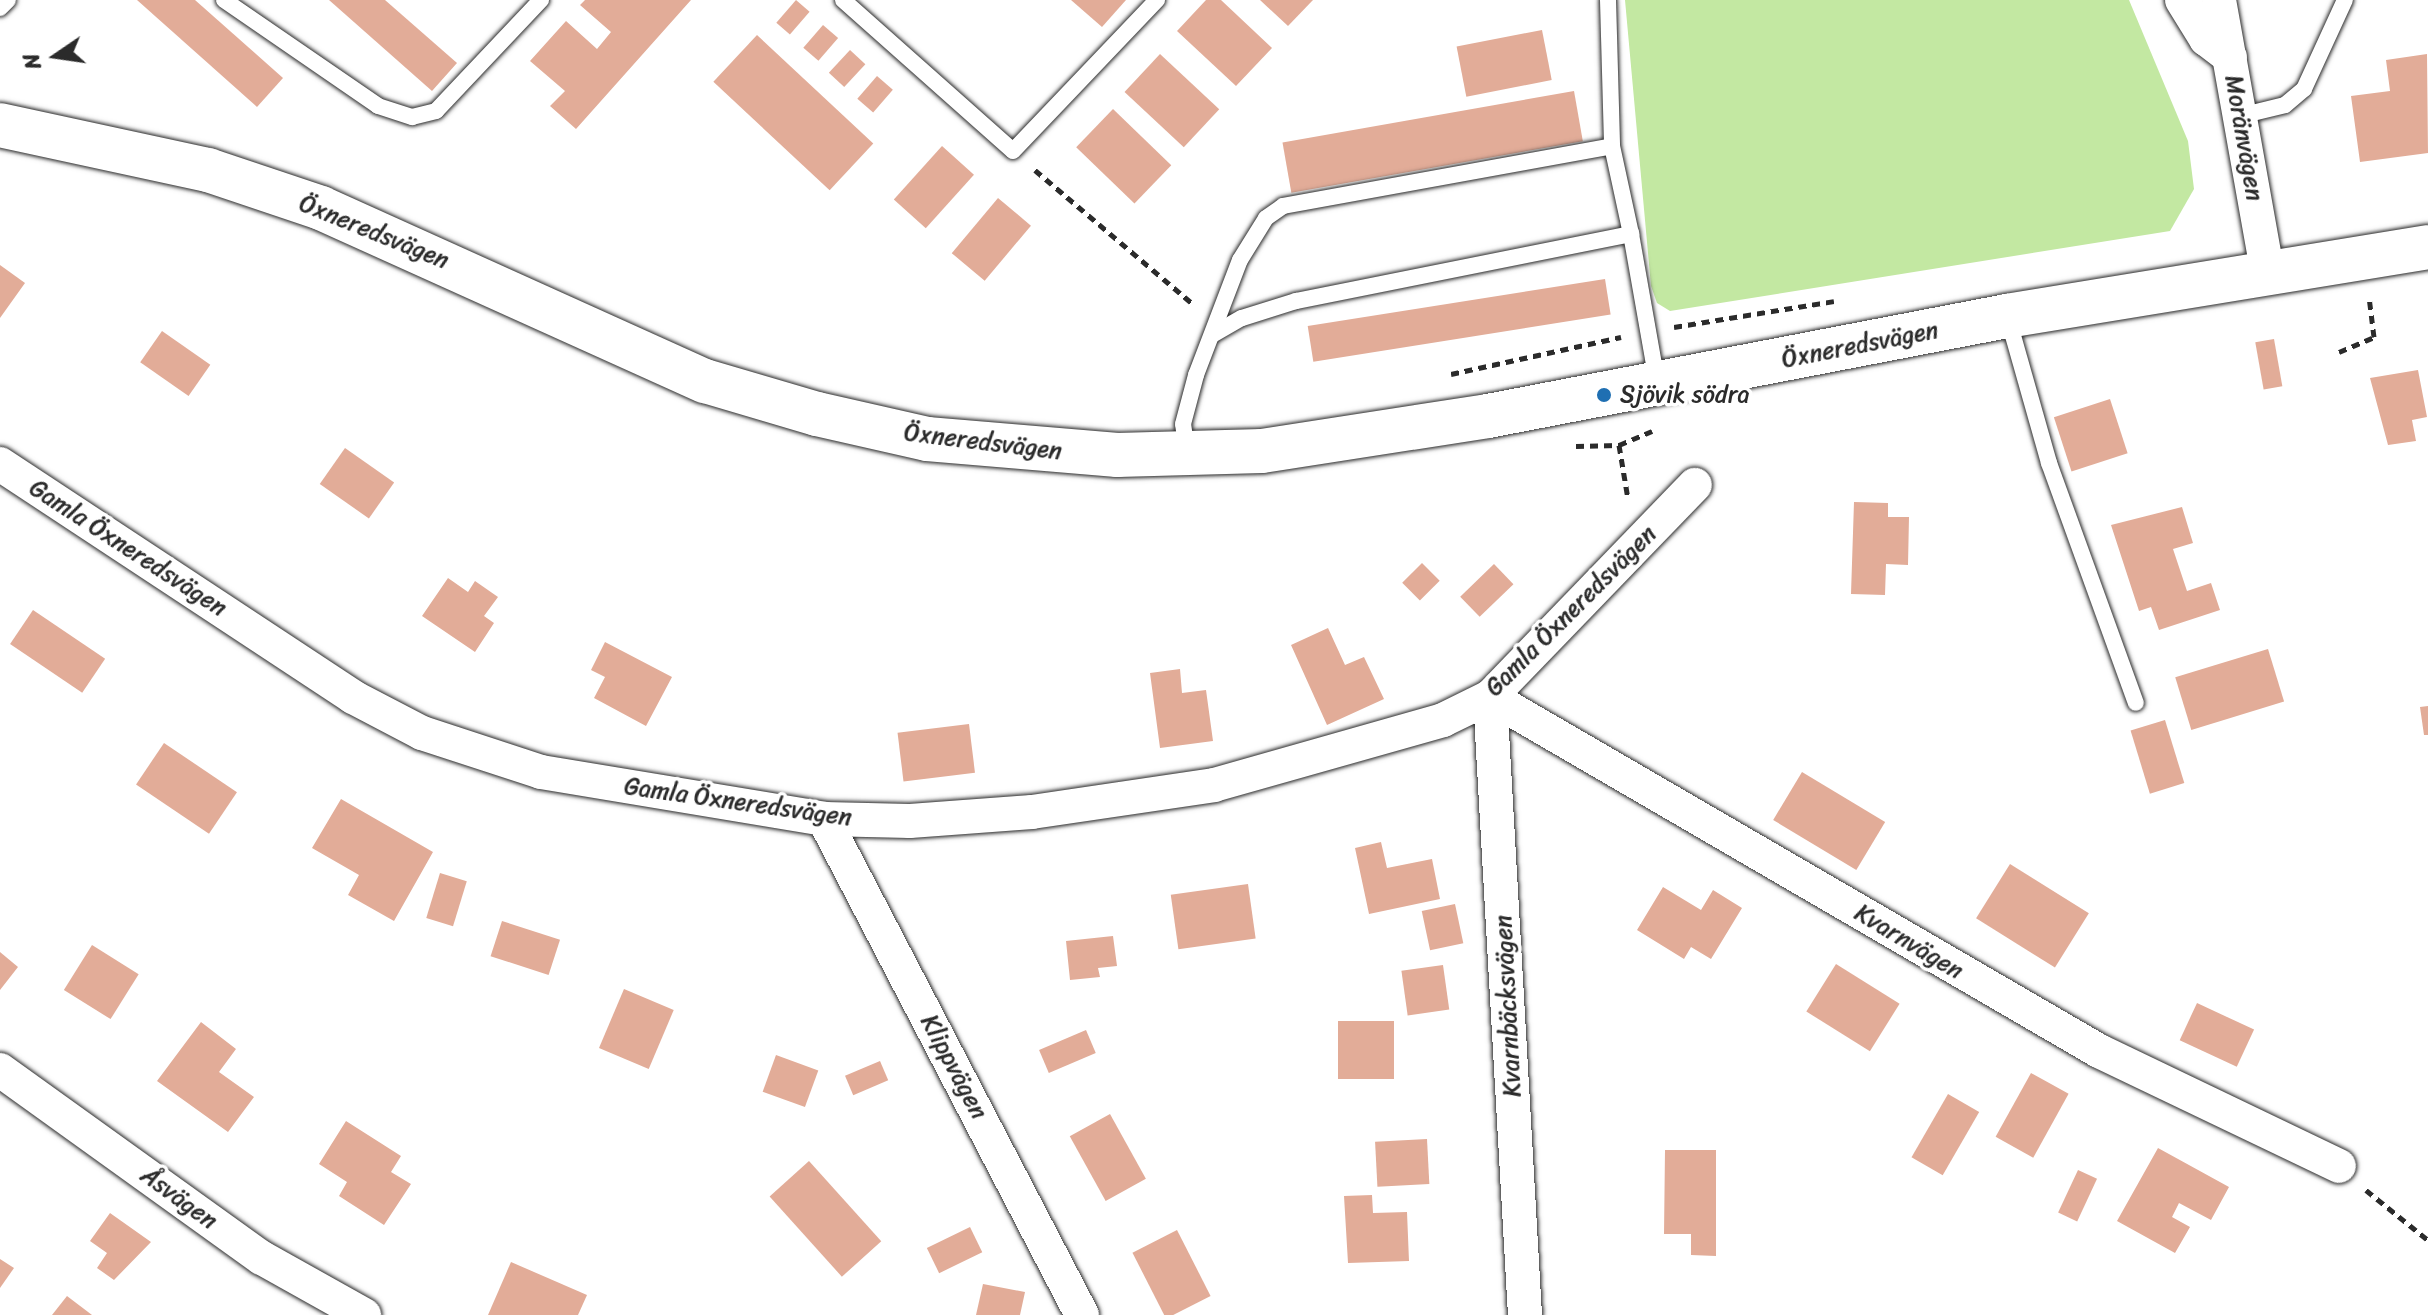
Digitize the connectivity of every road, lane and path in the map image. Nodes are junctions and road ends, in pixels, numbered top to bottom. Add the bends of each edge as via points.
1 (8, 0) edge
2 (224, 0) edge
3 (541, 0) edge
4 (843, 0) edge
5 (1157, 0) edge
6 (1608, 0) edge
7 (2182, 0) edge
8 (2219, 0) edge
9 (2345, 0) edge
10 (0, 8) edge
11 (2230, 57) junction
12 (2240, 116) junction
13 (0, 125) edge
14 (1612, 146) junction
15 (1013, 151) junction
16 (1631, 234) junction
17 (2428, 247) edge
18 (2268, 276) junction
19 (2367, 287) dead end
20 (1220, 315) junction
21 (2007, 316) junction
22 (1212, 335) junction
23 (2339, 352) dead end
24 (1657, 385) junction
25 (1619, 445) dead end
26 (1187, 457) junction
27 (0, 464) edge
28 (1695, 485) dead end
29 (1647, 535) junction
30 (1490, 697) junction
31 (2136, 703) dead end
32 (824, 819) junction
33 (0, 1070) edge
34 (2339, 1166) joint
35 (2428, 1240) edge
36 (364, 1315) edge
37 (1082, 1315) edge
38 (1525, 1315) edge

1 - 10 lane
2 - 3 lane via 378,106 412,117 436,111
4 - 15 lane
5 - 15 lane
6 - 14 lane
7 - 11 street via 2206,39
8 - 11 street, Moränvägen
9 - 12 lane via 2304,89 2285,105
11 - 12 street, Moränvägen
12 - 18 street, Moränvägen
13 - 26 street, Öxneredsvägen via 208,170 321,208 705,381 817,414 927,439
14 - 16 lane
14 - 20 lane via 1283,206 1252,235
15 - 20 path via 1198,308
16 - 22 lane via 1296,301
16 - 24 lane
17 - 18 street, Öxneredsvägen
18 - 21 street, Öxneredsvägen
19 - 23 path via 2374,337
20 - 22 lane
21 - 24 street, Öxneredsvägen
21 - 31 lane via 2049,463
22 - 26 lane via 1183,424
24 - 26 street, Öxneredsvägen via 1318,443
25 - 29 path via 1632,514
27 - 32 street, Gamla Öxneredsvägen via 353,697 422,733 541,772
28 - 29 street, Gamla Öxneredsvägen
29 - 30 street, Gamla Öxneredsvägen
30 - 32 street, Gamla Öxneredsvägen via 1397,736 1214,785 1032,812 910,821
30 - 34 street, Kvarnvägen via 2099,1051
30 - 38 street, Kvarnbäcksvägen
32 - 37 street, Klippvägen
33 - 36 street, Åsvägen via 262,1258
34 - 35 path

